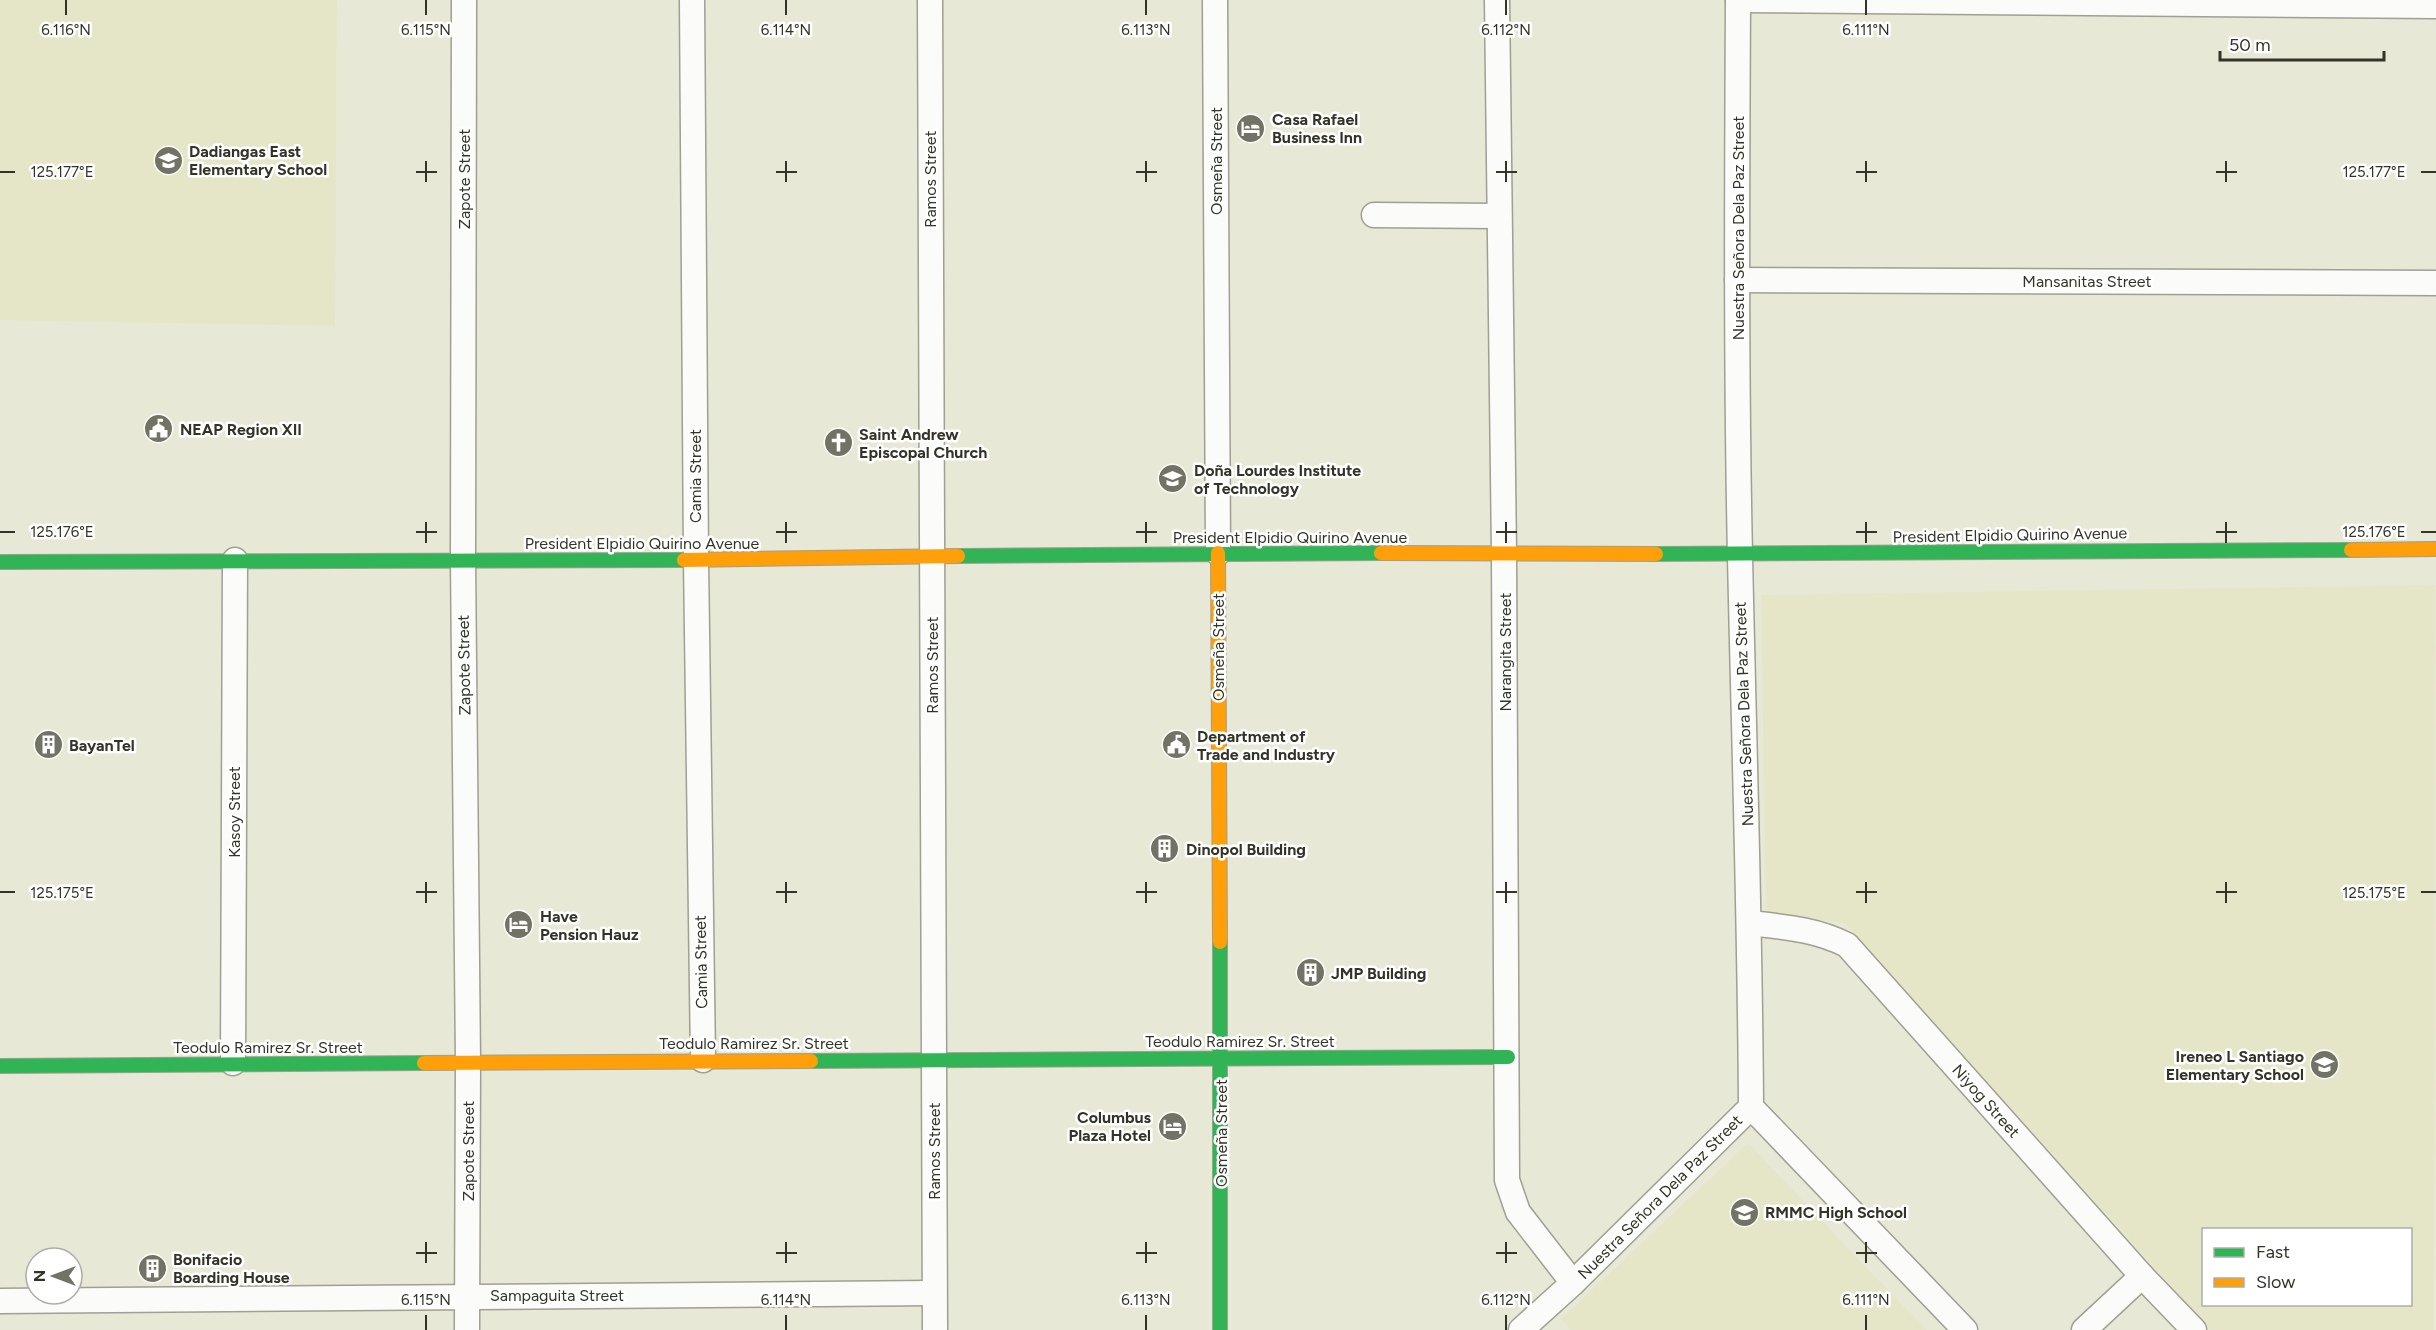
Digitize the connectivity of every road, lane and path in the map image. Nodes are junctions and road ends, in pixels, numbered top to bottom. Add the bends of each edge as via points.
1 (464, 0) edge
2 (692, 0) edge
3 (930, 0) edge
4 (1215, 0) edge
5 (1497, 0) edge
6 (1738, 0) edge
7 (2436, 6) edge
8 (1374, 215) dead end
9 (1499, 216) junction
10 (1737, 280) junction
11 (2436, 283) edge
12 (2436, 549) edge
13 (1218, 553) junction
14 (1504, 554) junction
15 (1740, 554) junction
16 (932, 557) junction
17 (235, 560) junction
18 (696, 560) junction
19 (463, 561) junction
20 (0, 562) edge
21 (1750, 923) junction
22 (1221, 1057) junction
23 (1508, 1057) junction
24 (934, 1059) junction
25 (703, 1060) junction
26 (468, 1062) junction
27 (233, 1063) junction
28 (0, 1066) edge
29 (1751, 1107) junction
30 (2142, 1276) junction
31 (1573, 1283) junction
32 (934, 1293) junction
33 (468, 1296) junction
34 (0, 1301) edge
35 (467, 1330) edge
36 (934, 1330) edge
37 (1220, 1330) edge
38 (1521, 1330) edge
39 (1965, 1330) edge
40 (2084, 1330) edge
41 (2194, 1330) edge

1 - 19 street, Zapote Street
2 - 18 street, Camia Street
3 - 16 street, Ramos Street
4 - 13 street, Osmeña Street
5 - 9 street, Narangita Street
6 - 7 street
6 - 10 street, Nuestra Señora Dela Paz Street
8 - 9 street
9 - 14 street, Narangita Street
10 - 11 street, Mansanitas Street
10 - 15 street, Nuestra Señora Dela Paz Street
12 - 15 street, President Elpidio Quirino Avenue
13 - 14 street, President Elpidio Quirino Avenue
13 - 16 street, President Elpidio Quirino Avenue
13 - 22 street, Osmeña Street
14 - 15 street, President Elpidio Quirino Avenue
14 - 23 street, Narangita Street
15 - 21 street, Nuestra Señora Dela Paz Street
16 - 18 street, President Elpidio Quirino Avenue
16 - 24 street, Ramos Street
17 - 19 street, President Elpidio Quirino Avenue
17 - 20 street, President Elpidio Quirino Avenue
17 - 27 street, Kasoy Street
18 - 19 street, President Elpidio Quirino Avenue
18 - 25 street, Camia Street
19 - 26 street, Zapote Street
21 - 29 street, Nuestra Señora Dela Paz Street
21 - 30 street, Niyog Street via 1808,930 1847,945
22 - 23 street, Teodulo Ramirez Sr. Street
22 - 24 street, Teodulo Ramirez Sr. Street
22 - 37 street, Osmeña Street
23 - 31 street, Narangita Street via 1506,1164 1511,1194 1518,1212
24 - 25 street, Teodulo Ramirez Sr. Street
24 - 32 street, Ramos Street
25 - 26 street, Teodulo Ramirez Sr. Street
26 - 27 street, Teodulo Ramirez Sr. Street
26 - 33 street, Zapote Street
27 - 28 street, Teodulo Ramirez Sr. Street
29 - 31 street, Nuestra Señora Dela Paz Street
29 - 39 street
30 - 40 street
30 - 41 street, Niyog Street
31 - 38 street, Nuestra Señora Dela Paz Street
32 - 33 street, Sampaguita Street
32 - 36 street, Ramos Street
33 - 34 street, Sampaguita Street
33 - 35 street, Zapote Street

